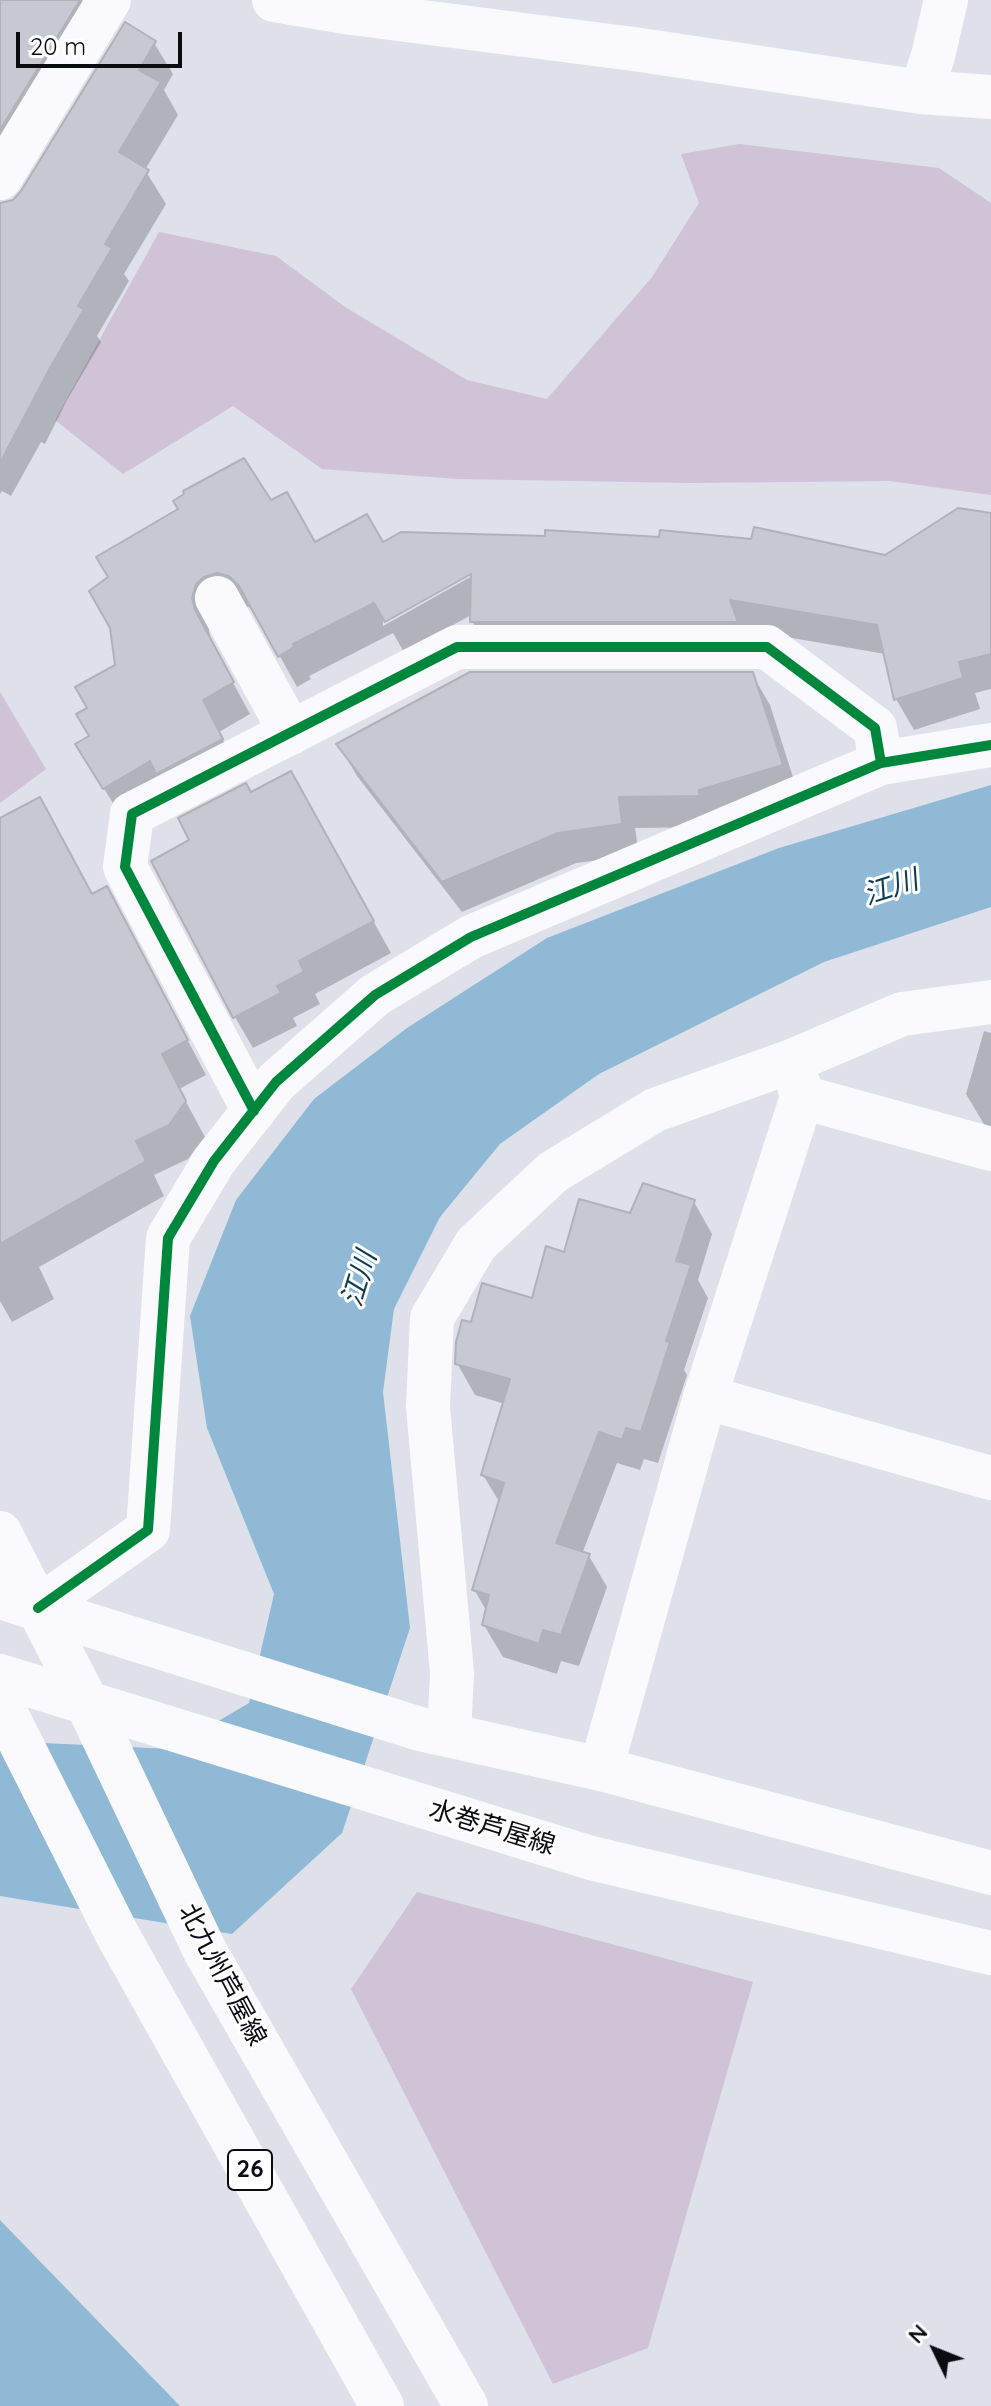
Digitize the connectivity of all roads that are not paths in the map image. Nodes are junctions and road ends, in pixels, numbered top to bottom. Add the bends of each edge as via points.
1 (109, 0) edge
2 (274, 0) edge
3 (946, 0) edge
4 (387, 9) edge
5 (921, 92) junction
6 (991, 97) edge
7 (0, 178) edge
8 (217, 598) dead end
9 (291, 733) junction
10 (991, 745) edge
11 (881, 763) junction
12 (991, 1002) edge
13 (797, 1079) junction
14 (254, 1111) junction
15 (991, 1149) edge
16 (705, 1397) junction
17 (991, 1478) edge
18 (0, 1533) edge
19 (19, 1602) edge
20 (0, 1676) edge
21 (5, 1712) edge
22 (93, 1718) junction
23 (434, 1732) junction
24 (601, 1769) junction
25 (991, 1873) edge
26 (991, 1953) edge
27 (382, 2406) edge
28 (466, 2406) edge

1 - 7 street
2 - 4 street
3 - 5 street
4 - 5 street
5 - 6 street
8 - 9 street
9 - 11 street via 457,647 767,647 875,728
9 - 14 street via 132,814 125,867
10 - 11 street
11 - 14 street via 471,937 375,995 276,1082
12 - 13 street via 902,1014
13 - 15 street
13 - 16 street
13 - 23 street via 655,1110 553,1172 476,1244 432,1318 428,1407 452,1673
14 - 19 street via 214,1161 168,1238 148,1530
16 - 17 street
16 - 24 street
18 - 19 street, 北九州芦屋線
19 - 22 street, 北九州芦屋線
19 - 23 street
20 - 22 street, 水巻芦屋線
21 - 27 street, 26 via 117,1934
22 - 26 street, 水巻芦屋線 via 199,1737 591,1858
22 - 28 street, 北九州芦屋線 via 205,1951
23 - 24 street
24 - 25 street

